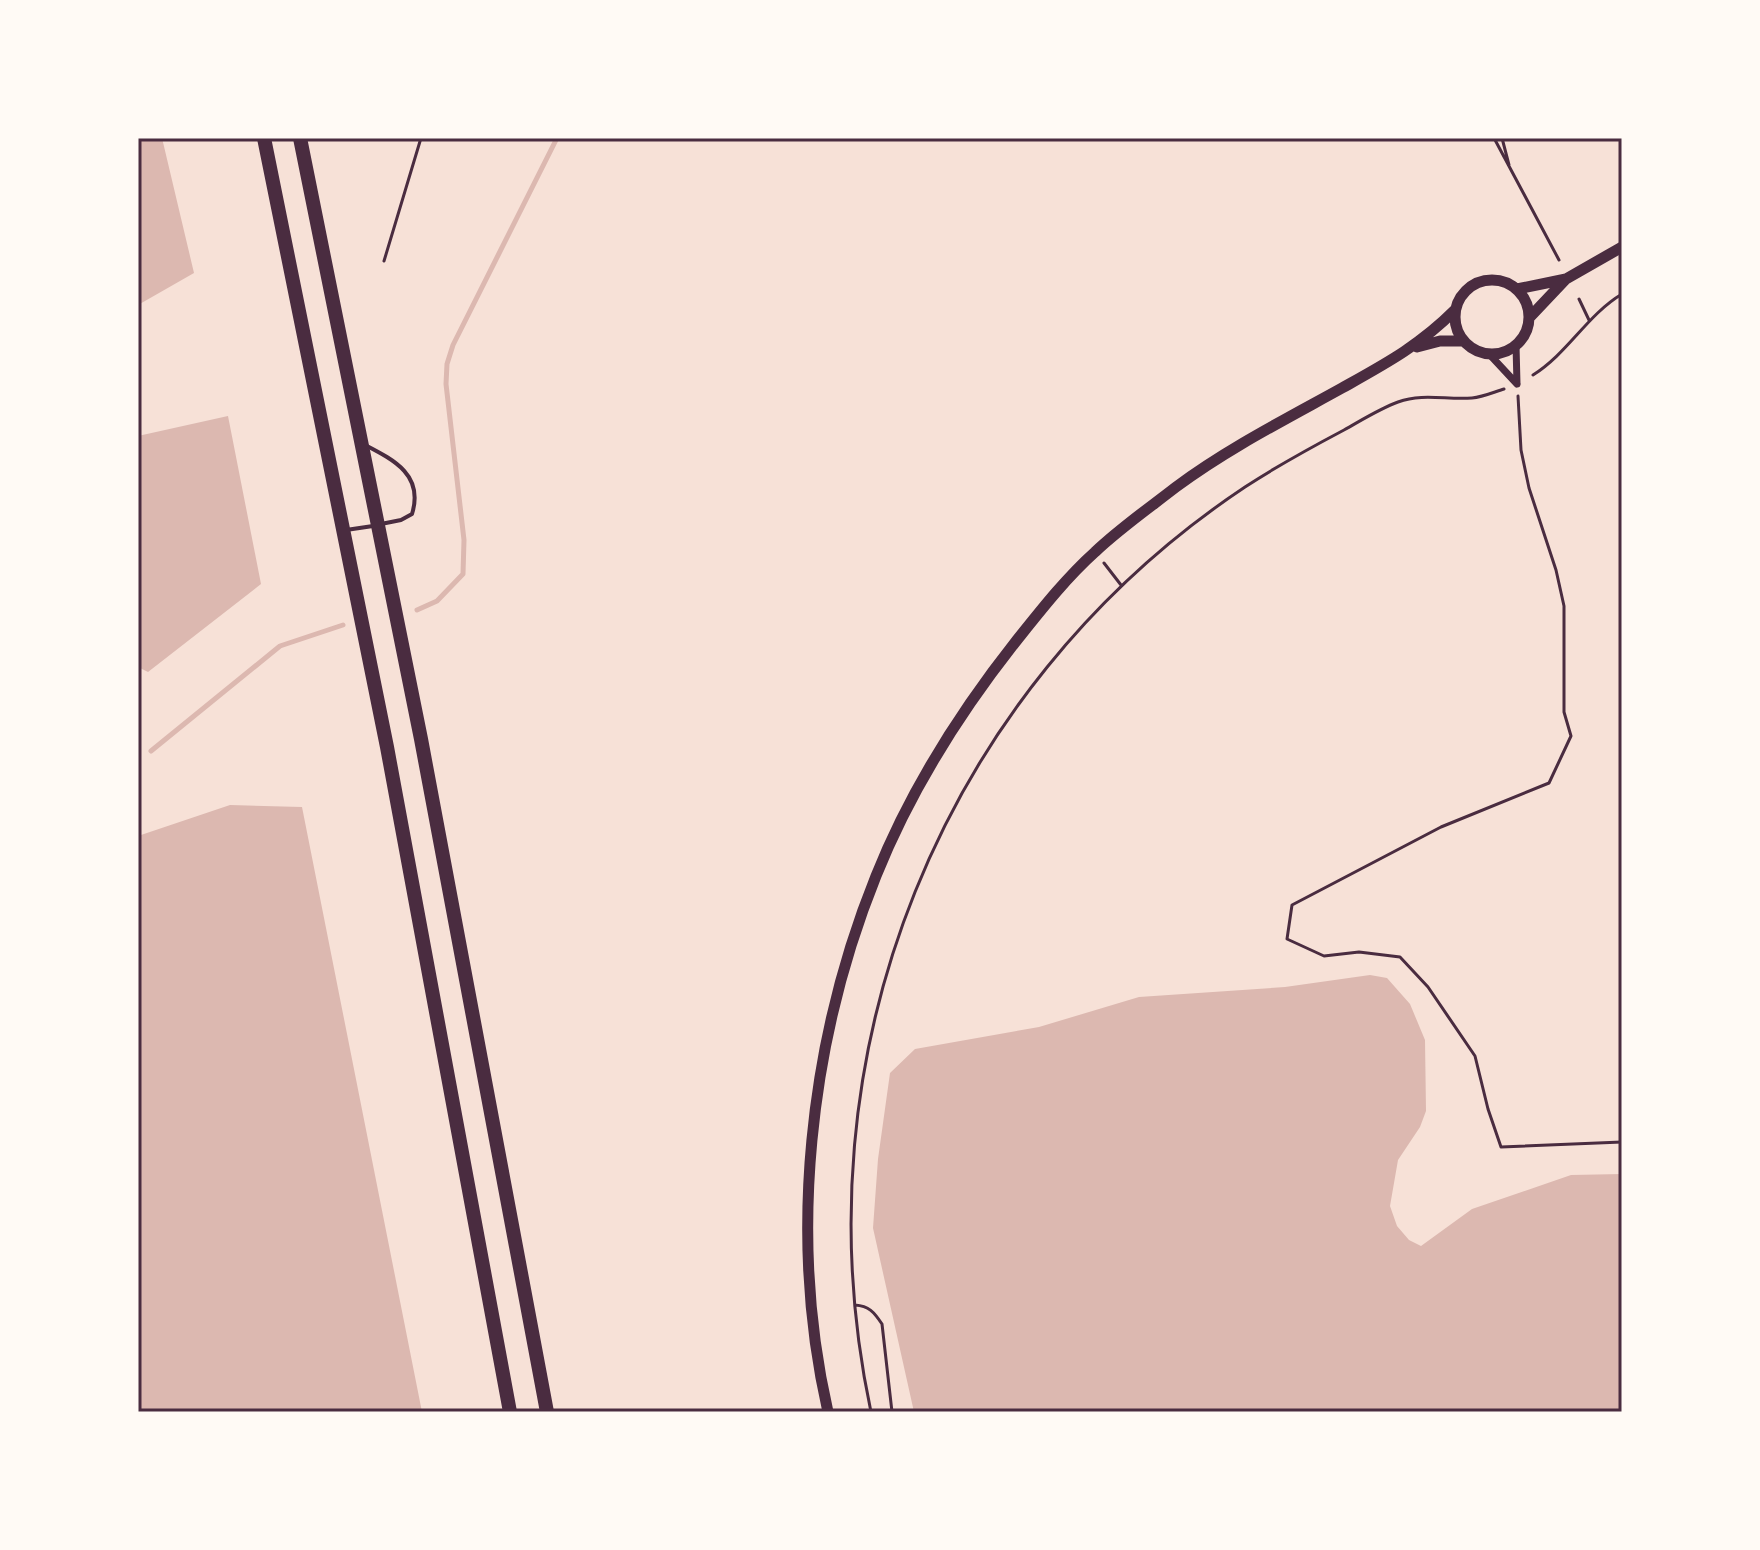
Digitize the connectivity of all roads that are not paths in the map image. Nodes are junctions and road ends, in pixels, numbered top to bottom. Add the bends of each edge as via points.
1 (264, 138) edge
2 (300, 138) edge
3 (1622, 247) edge
4 (1566, 279) junction
5 (1517, 289) junction
6 (1455, 310) junction
7 (1530, 317) junction
8 (1463, 341) junction
9 (1516, 345) junction
10 (1413, 348) junction
11 (1490, 355) junction
12 (362, 444) junction
13 (378, 525) junction
14 (343, 531) junction
15 (510, 1412) edge
16 (547, 1412) edge
17 (828, 1412) edge

1 - 14 highway
2 - 12 highway
3 - 4 main road
4 - 5 main road
4 - 7 main road
5 - 6 main road via 1499,280 1480,281 1463,293
5 - 7 main road
6 - 8 main road
6 - 10 main road
7 - 9 main road
8 - 10 main road
8 - 11 main road
9 - 11 main road
9 - 11 street via 1517,384
10 - 17 main road via 1190,478 1095,552 997,664 913,797 876,876 849,953 818,1090 809,1243
12 - 13 highway
12 - 13 lane via 404,469 416,500 412,514
13 - 14 lane
13 - 16 highway
14 - 15 highway

